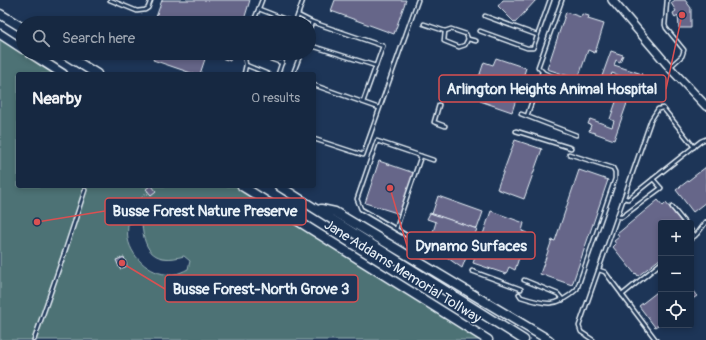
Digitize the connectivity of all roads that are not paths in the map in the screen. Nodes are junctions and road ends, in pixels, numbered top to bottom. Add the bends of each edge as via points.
1 (110, 0) edge
2 (151, 0) edge
3 (262, 0) edge
4 (303, 0) edge
5 (418, 0) edge
6 (550, 0) edge
7 (562, 0) edge
8 (612, 0) edge
9 (667, 0) edge
10 (259, 10) junction
11 (0, 14) edge
12 (298, 15) edge
13 (257, 16) edge
14 (276, 16) edge
15 (485, 16) dead end
16 (316, 23) edge
17 (16, 24) edge
18 (424, 24) dead end
19 (445, 31) junction
20 (480, 31) dead end
21 (0, 34) edge
22 (537, 35) junction
23 (468, 39) junction
24 (476, 41) dead end
25 (16, 44) edge
26 (316, 47) edge
27 (41, 60) edge
28 (74, 60) edge
29 (245, 60) edge
30 (274, 60) edge
31 (283, 60) edge
32 (298, 60) edge
33 (282, 63) junction
34 (246, 66) junction
35 (376, 66) junction
36 (669, 67) junction
37 (60, 72) edge
38 (94, 72) edge
39 (244, 72) edge
40 (262, 72) edge
41 (278, 72) edge
42 (294, 72) edge
43 (542, 72) junction
44 (316, 86) edge
45 (591, 91) dead end
46 (363, 102) junction
47 (439, 105) dead end
48 (706, 106) edge
49 (379, 108) junction
50 (521, 114) dead end
51 (527, 116) junction
52 (445, 126) dead end
53 (516, 131) dead end
54 (576, 135) dead end
55 (706, 139) edge
56 (316, 140) edge
57 (694, 147) junction
58 (570, 148) dead end
59 (569, 154) dead end
60 (421, 156) junction
61 (433, 160) dead end
62 (653, 179) junction
63 (245, 188) edge
64 (282, 188) edge
65 (84, 190) dead end
66 (624, 198) junction
67 (672, 207) dead end
68 (314, 208) junction
69 (617, 217) junction
70 (683, 220) edge
71 (706, 222) edge
72 (396, 228) junction
73 (406, 235) dead end
74 (695, 236) edge
75 (658, 265) edge
76 (598, 270) junction
77 (472, 271) dead end
78 (524, 280) dead end
79 (521, 289) dead end
80 (519, 294) dead end
81 (622, 295) junction
82 (563, 300) junction
83 (34, 340) edge
84 (488, 340) edge
85 (524, 340) edge
86 (549, 340) edge
87 (593, 340) edge
88 (656, 340) edge

1 - 2 lane via 141,11 148,8
3 - 10 lane
4 - 12 lane
5 - 49 lane
6 - 22 lane
7 - 43 lane via 539,62 538,67
8 - 36 main road
9 - 36 lane via 666,28 684,50 682,56
10 - 13 lane
10 - 14 lane
11 - 17 highway
15 - 22 lane
16 - 35 lane via 383,46
18 - 19 lane
19 - 23 lane via 451,29 466,34
19 - 23 lane via 444,41 459,47 465,45
20 - 22 lane via 527,48 532,48
21 - 25 highway
23 - 24 lane
26 - 35 lane
27 - 37 highway
28 - 38 highway
29 - 34 lane
30 - 33 lane
31 - 33 lane
32 - 42 lane
33 - 41 lane
34 - 39 lane
34 - 40 lane
35 - 46 lane
36 - 48 main road
43 - 45 lane
43 - 51 lane
44 - 46 lane
46 - 49 lane
47 - 52 lane via 434,122
49 - 56 lane via 364,155
50 - 51 lane
51 - 54 lane
53 - 58 lane
55 - 57 lane
57 - 62 lane
57 - 66 lane via 663,108 658,108 651,120
59 - 82 lane via 613,168 615,179 577,289
60 - 61 lane
60 - 72 lane
60 - 72 lane via 377,141 357,199 361,209
62 - 66 lane via 628,199
62 - 69 lane via 660,188 622,217
63 - 84 highway, Jane Addams Memorial Tollway
64 - 68 highway, Jane Addams Memorial Tollway
65 - 83 lane
66 - 69 lane
67 - 70 lane
68 - 85 highway, Jane Addams Memorial Tollway
68 - 86 highway via 335,212
69 - 76 lane
71 - 74 lane
72 - 73 lane
75 - 81 lane
76 - 81 lane via 605,272
76 - 87 lane via 578,326 581,332
77 - 79 lane
78 - 82 lane via 558,294
80 - 82 lane via 521,297 544,304
81 - 88 lane

